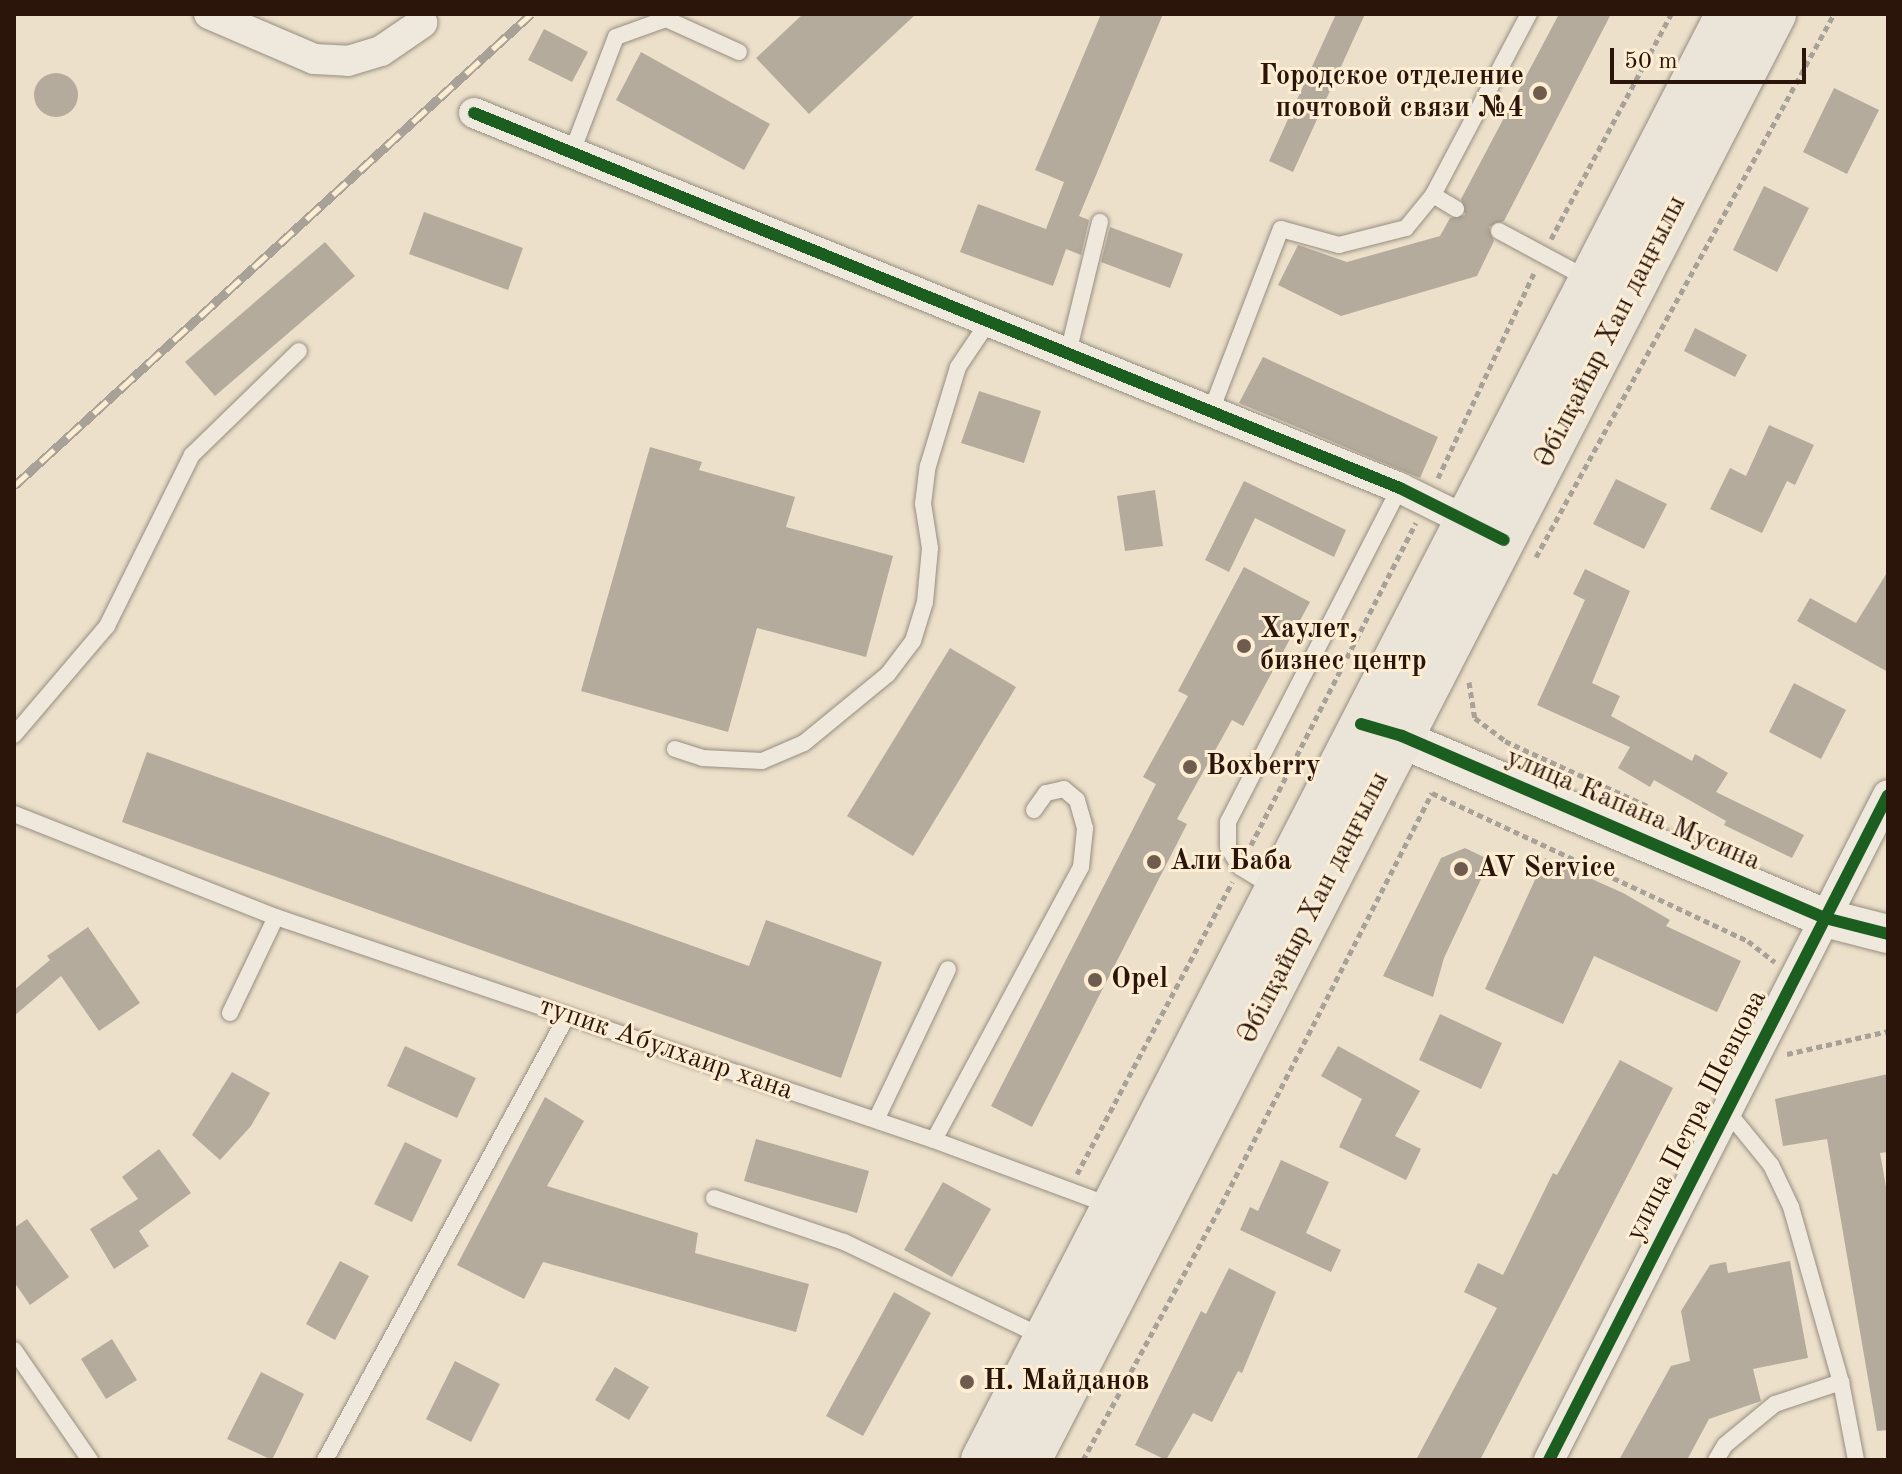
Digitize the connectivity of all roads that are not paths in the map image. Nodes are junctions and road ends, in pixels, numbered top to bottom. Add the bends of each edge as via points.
1 (209, 14) edge
2 (1529, 14) edge
3 (1728, 14) edge
4 (1774, 14) edge
5 (422, 23) dead end
6 (739, 52) dead end
7 (474, 113) dead end
8 (572, 152) junction
9 (1433, 195) junction
10 (1456, 209) dead end
11 (1100, 222) dead end
12 (1499, 231) dead end
13 (1591, 281) junction
14 (989, 321) junction
15 (299, 351) dead end
16 (1068, 353) junction
17 (1211, 411) junction
18 (1400, 488) junction
19 (1502, 540) junction
20 (1382, 730) junction
21 (14, 735) edge
22 (675, 749) dead end
23 (1888, 795) edge
24 (1034, 810) dead end
25 (14, 814) edge
26 (1277, 890) junction
27 (276, 917) junction
28 (1825, 918) junction
29 (1888, 934) edge
30 (948, 969) dead end
31 (230, 1013) dead end
32 (567, 1016) junction
33 (1727, 1111) junction
34 (876, 1120) junction
35 (934, 1140) junction
36 (714, 1198) dead end
37 (1133, 1217) junction
38 (1047, 1339) junction
39 (14, 1350) edge
40 (1841, 1382) junction
41 (90, 1460) edge
42 (325, 1460) edge
43 (983, 1460) edge
44 (1029, 1460) edge
45 (1549, 1460) edge
46 (1716, 1460) edge
47 (1856, 1460) edge

1 - 5 street via 314,59 348,61 381,51
2 - 9 lane
3 - 13 main road, Әбілқайыр Хан даңғылы
4 - 19 main road, Әбілқайыр Хан даңғылы
6 - 8 lane via 666,19 616,37
7 - 8 street
8 - 14 street
9 - 10 lane
9 - 17 lane via 1406,228 1339,245 1281,229
11 - 16 lane
12 - 13 lane
13 - 19 main road, Әбілқайыр Хан даңғылы
14 - 16 street
14 - 22 lane via 958,367 928,466 923,504 930,548 925,602 913,641 888,674 804,743 762,761 703,758
15 - 21 lane via 192,455 107,626
16 - 17 street
17 - 18 street
18 - 19 street
18 - 26 lane via 1228,822 1228,847 1240,867
19 - 20 main road, Әбілқайыр Хан даңғылы
20 - 26 main road, Әбілқайыр Хан даңғылы
20 - 28 street, улица Капана Мусина
20 - 37 main road, Әбілқайыр Хан даңғылы
23 - 28 street, улица Петра Шевцова
24 - 35 lane via 1046,793 1064,789 1077,800 1085,828 1081,867
25 - 27 lane, тупик Абулхаир хана
26 - 37 main road, Әбілқайыр Хан даңғылы
27 - 31 lane
27 - 32 lane, тупик Абулхаир хана
28 - 29 street, улица Капана Мусина
28 - 33 street, улица Петра Шевцова
30 - 34 lane
32 - 34 lane, тупик Абулхаир хана
32 - 42 lane
33 - 40 lane via 1771,1165 1791,1207
33 - 45 street, улица Петра Шевцова
34 - 35 lane, тупик Абулхаир хана
35 - 37 lane, тупик Абулхаир хана
36 - 38 lane via 844,1242
37 - 38 main road, Әбілқайыр Хан даңғылы
37 - 44 main road, Әбілқайыр Хан даңғылы
38 - 43 main road, Әбілқайыр Хан даңғылы
39 - 41 lane
40 - 46 lane via 1775,1404 1725,1445
40 - 47 lane

